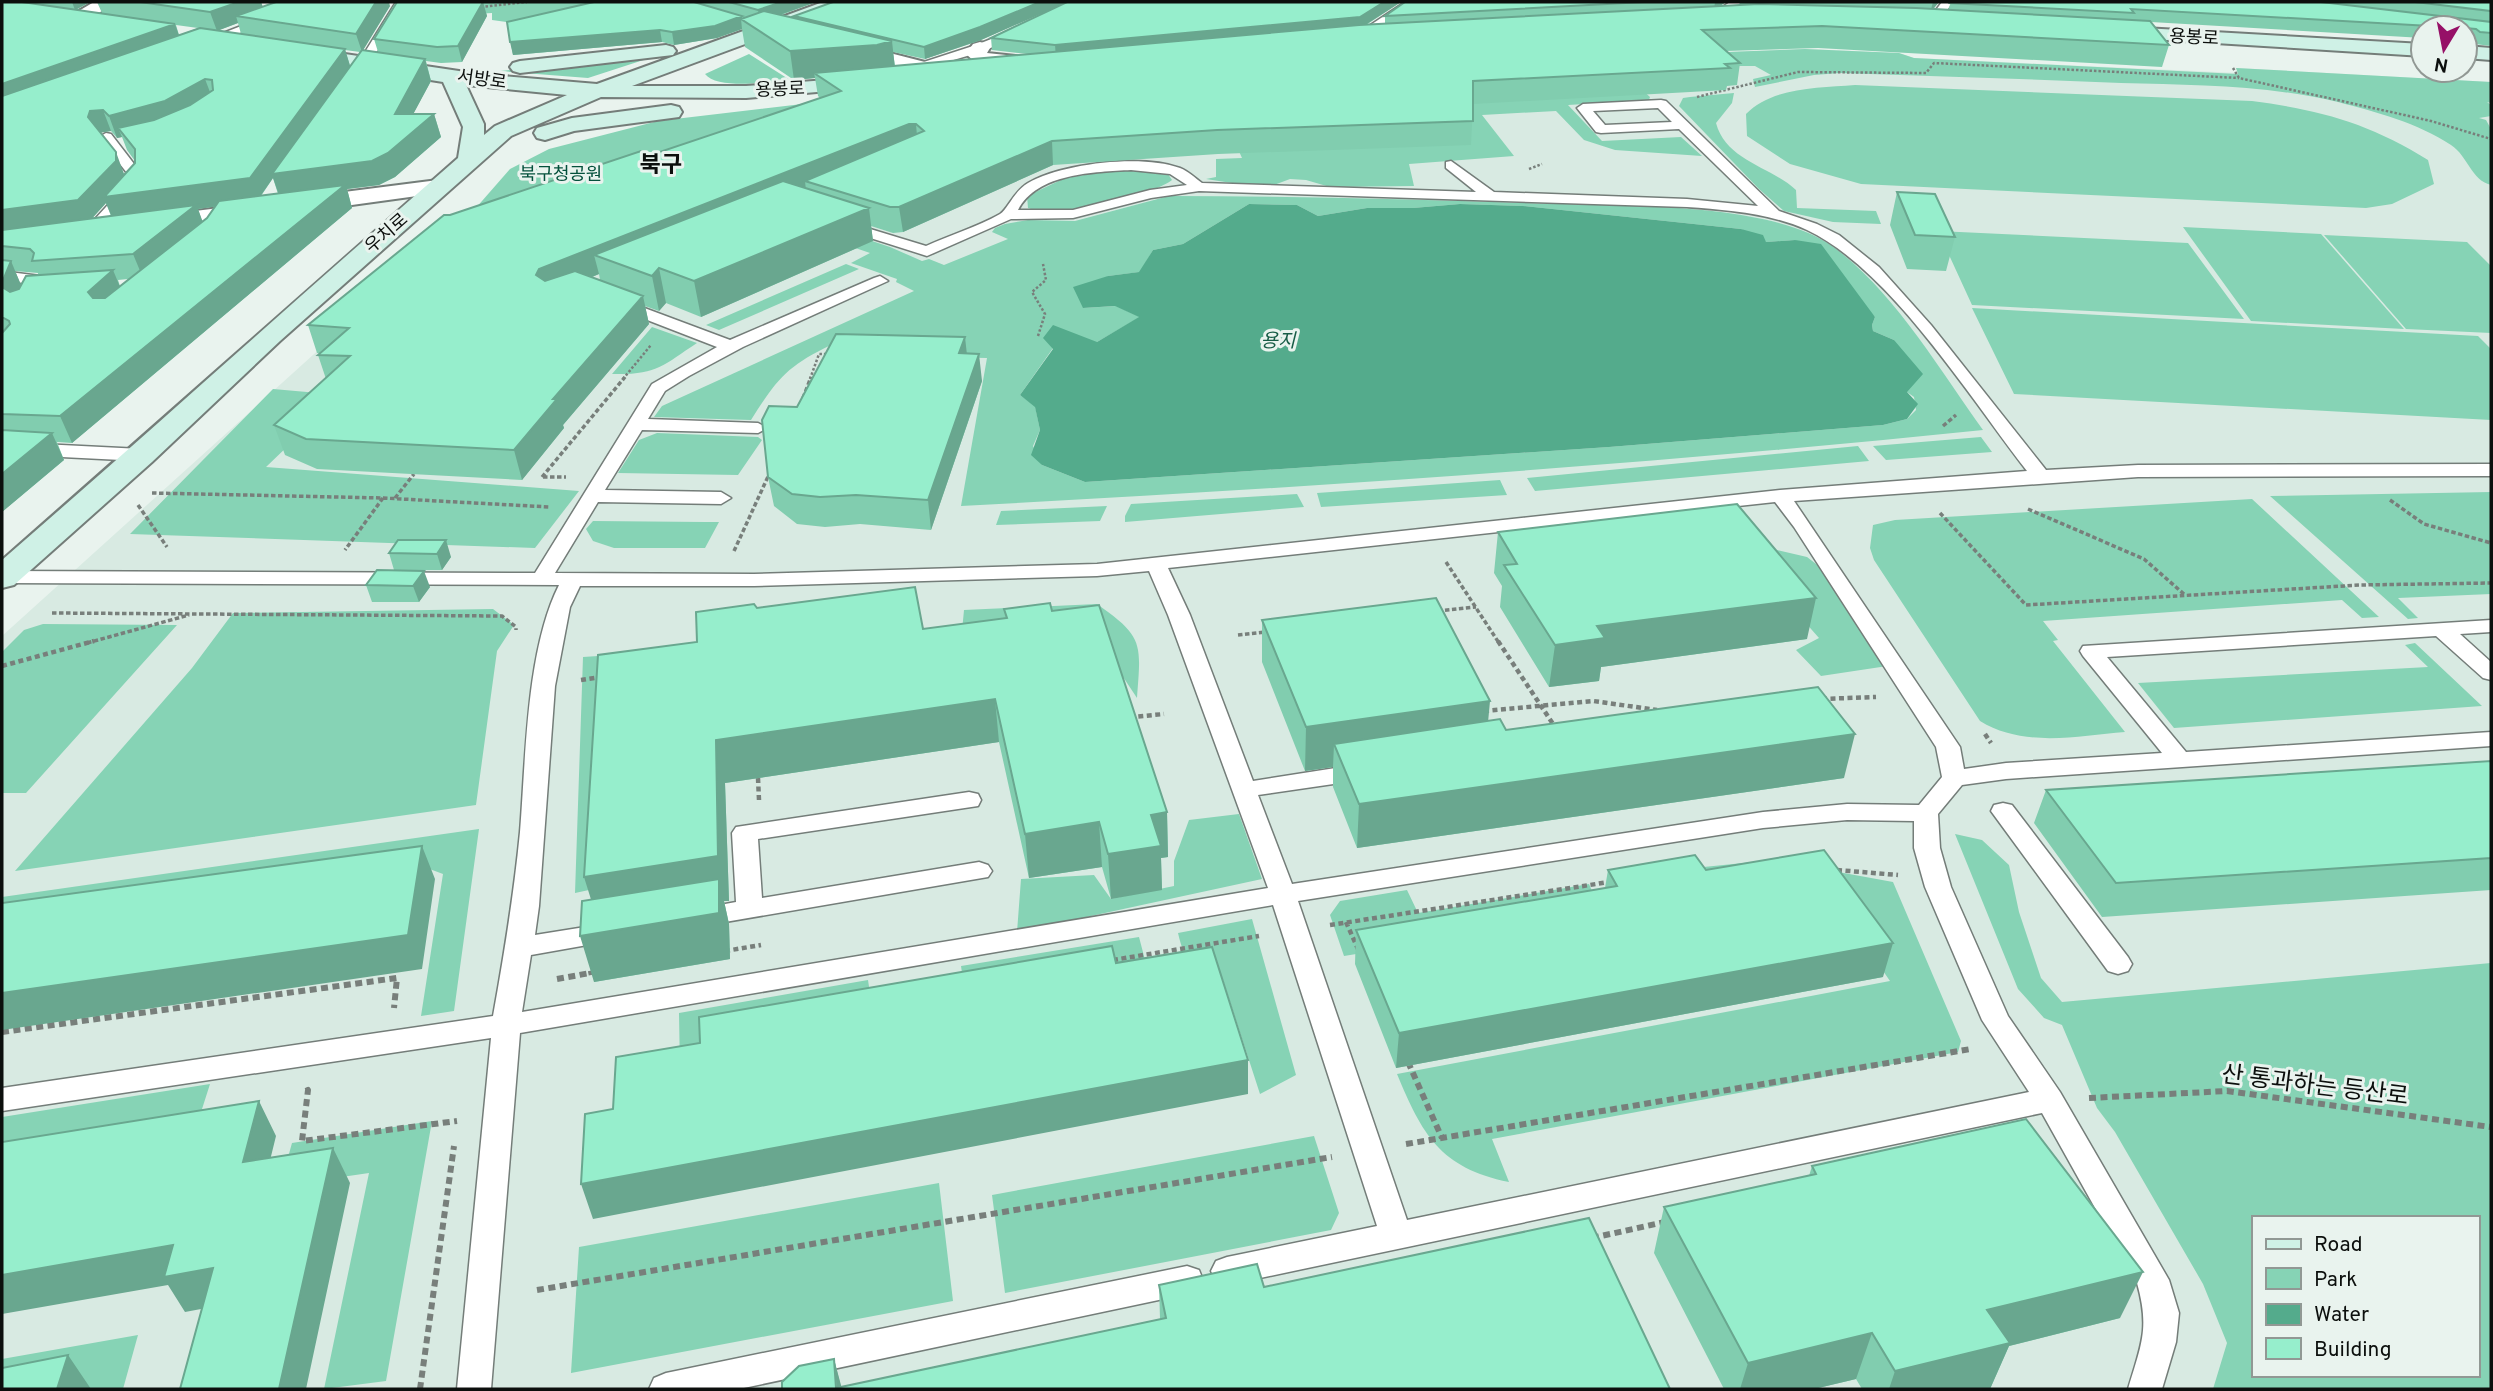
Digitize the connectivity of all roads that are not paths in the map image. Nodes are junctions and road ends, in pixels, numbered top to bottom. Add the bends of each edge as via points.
1 (108, 2) edge
2 (294, 2) edge
3 (401, 2) edge
4 (840, 2) edge
5 (1412, 2) edge
6 (1737, 2) edge
7 (1947, 2) edge
8 (50, 15) edge
9 (1755, 16) edge
10 (1706, 18) joint
11 (75, 19) junction
12 (1912, 21) edge
13 (744, 22) edge
14 (1933, 22) junction
15 (1960, 24) edge
16 (113, 25) edge
17 (1025, 28) edge
18 (769, 30) junction
19 (2095, 32) edge
20 (1398, 35) edge
21 (1358, 37) junction
22 (211, 40) junction
23 (1334, 40) edge
24 (190, 42) edge
25 (732, 43) junction
26 (250, 46) edge
27 (980, 48) junction
28 (2409, 49) edge
29 (276, 50) edge
30 (365, 63) junction
31 (1051, 65) joint
32 (918, 66) junction
33 (445, 74) junction
34 (870, 81) junction
35 (600, 91) junction
36 (345, 92) edge
37 (1682, 125) junction
38 (114, 142) edge
39 (470, 161) junction
40 (1451, 165) dead end
41 (438, 187) junction
42 (1199, 187) junction
43 (1489, 195) junction
44 (1009, 215) junction
45 (1776, 215) junction
46 (827, 219) edge
47 (77, 235) joint
48 (2, 275) edge
49 (880, 281) dead end
50 (606, 299) edge
51 (22, 310) edge
52 (732, 347) junction
53 (637, 424) junction
54 (758, 428) dead end
55 (2, 448) edge
56 (141, 455) junction
57 (2491, 470) edge
58 (2041, 476) junction
59 (593, 496) junction
60 (1780, 496) junction
61 (721, 498) dead end
62 (1156, 564) junction
63 (2, 577) edge
64 (541, 578) junction
65 (573, 579) junction
66 (2491, 626) edge
67 (2441, 629) junction
68 (2491, 673) edge
69 (2491, 739) edge
70 (2179, 758) junction
71 (1388, 768) edge
72 (1954, 778) junction
73 (1243, 790) junction
74 (969, 800) dead end
75 (2003, 811) dead end
76 (1926, 813) junction
77 (979, 871) dead end
78 (1283, 894) junction
79 (749, 909) junction
80 (668, 922) edge
81 (629, 929) edge
82 (519, 947) junction
83 (2118, 964) dead end
84 (506, 1025) junction
85 (2, 1100) edge
86 (2050, 1100) junction
87 (1396, 1235) junction
88 (474, 1389) edge
89 (666, 1389) edge
90 (2145, 1389) edge

1 - 11 street
2 - 22 lane via 276,16
3 - 30 lane
4 - 18 main road, 우치로
5 - 21 lane
6 - 10 lane
7 - 14 lane
8 - 11 main road
9 - 10 main road
11 - 16 main road
12 - 14 main road
13 - 18 lane
14 - 15 main road
17 - 27 lane
18 - 25 main road, 우치로
18 - 32 street
19 - 28 main road, 용봉로
20 - 21 main road
21 - 23 main road
22 - 24 main road
22 - 26 main road
25 - 33 main road
25 - 35 main road, 우치로
27 - 31 street via 976,54 982,58
27 - 32 lane
29 - 30 main road, 서방로
30 - 33 main road, 서방로
30 - 36 lane
31 - 34 main road, 용봉로
32 - 34 lane
33 - 35 main road, 서방로
33 - 39 main road via 453,79 472,117
34 - 35 main road, 용봉로 via 740,90
34 - 39 main road via 572,125
35 - 39 main road, 우치로 via 503,131
37 - 37 lane via 1661,104 1583,108 1601,129
37 - 45 lane
38 - 47 lane via 134,173 134,185
39 - 41 main road, 우치로
40 - 43 lane
41 - 47 street via 266,203 213,226
41 - 56 main road, 우치로
42 - 43 lane via 1294,185
42 - 44 lane via 1073,214
42 - 44 lane via 1175,171 1144,165 1102,167 1059,175 1028,189 1011,204
43 - 45 lane via 1708,204
44 - 46 lane via 927,251
45 - 58 lane via 1814,228 1863,261 1920,323
48 - 51 lane via 34,279 37,292
49 - 52 lane
50 - 52 lane
52 - 53 lane via 658,388
53 - 54 lane
53 - 59 lane
55 - 56 lane
56 - 63 main road, 우치로
57 - 58 lane via 2152,471
58 - 60 lane
59 - 61 lane
59 - 64 lane
60 - 62 lane
60 - 72 lane via 1948,747
62 - 65 lane via 1097,570 792,579
62 - 73 lane
63 - 64 lane
64 - 65 lane
65 - 82 lane via 559,607 544,686
66 - 67 lane
67 - 68 lane
67 - 70 lane via 2091,651
69 - 70 lane
70 - 72 lane
71 - 73 lane via 1318,774
72 - 76 lane
73 - 78 lane
74 - 79 lane via 745,832
75 - 83 lane
76 - 78 lane via 1763,820
76 - 86 lane via 1927,848 1938,887 1970,967 1996,1020
77 - 79 lane
78 - 84 lane
78 - 87 lane
79 - 80 lane
81 - 82 lane
82 - 84 lane
84 - 85 lane
84 - 88 lane
86 - 87 lane
86 - 90 lane via 2153,1280 2162,1312 2159,1342
87 - 89 lane

